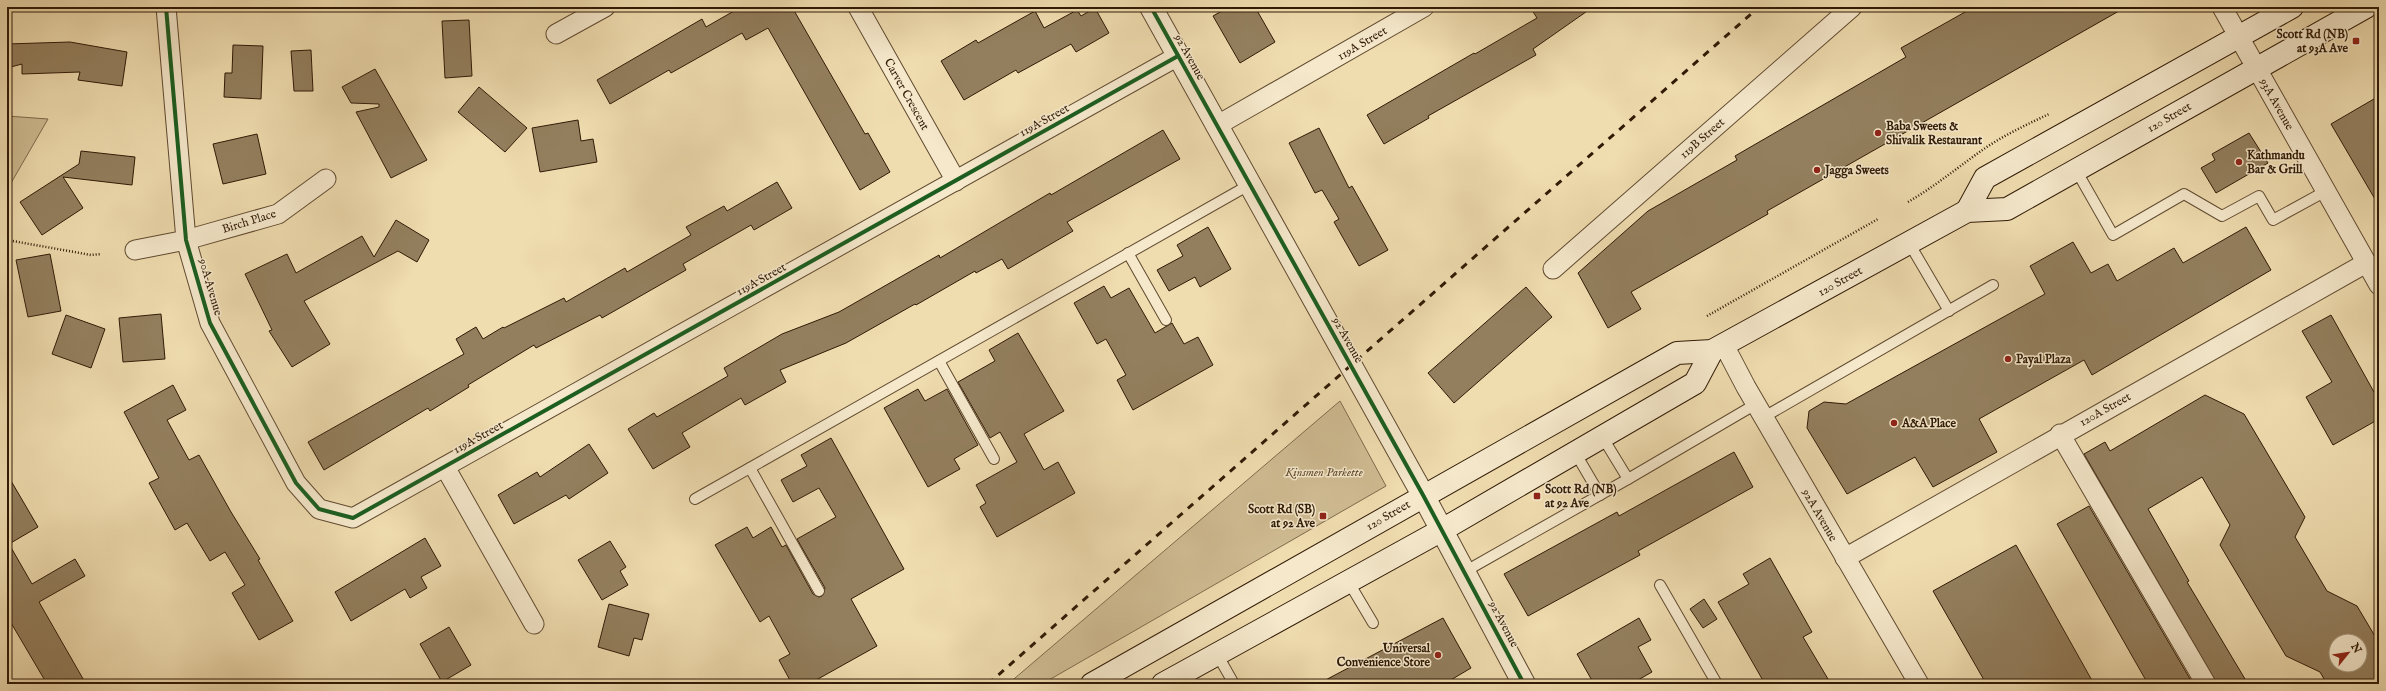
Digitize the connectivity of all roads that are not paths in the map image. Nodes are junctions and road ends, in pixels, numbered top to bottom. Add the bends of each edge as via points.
1 (166, 7) edge
2 (604, 7) edge
3 (858, 7) edge
4 (1151, 7) edge
5 (1424, 7) edge
6 (1852, 7) edge
7 (2222, 7) edge
8 (2292, 7) edge
9 (2366, 7) edge
10 (556, 34) dead end
11 (2238, 36) junction
12 (1178, 56) junction
13 (2257, 69) junction
14 (1216, 126) junction
15 (2076, 170) junction
16 (326, 179) dead end
17 (956, 181) junction
18 (1249, 185) junction
19 (2326, 191) junction
20 (1967, 211) junction
21 (186, 240) junction
22 (1909, 243) junction
23 (135, 250) dead end
24 (1128, 253) junction
25 (2366, 263) junction
26 (1553, 269) dead end
27 (1993, 285) dead end
28 (2379, 285) edge
29 (1949, 311) junction
30 (1166, 320) dead end
31 (1718, 348) junction
32 (939, 361) junction
33 (1760, 411) junction
34 (2060, 434) junction
35 (1603, 438) junction
36 (1576, 454) junction
37 (994, 459) dead end
38 (445, 467) junction
39 (750, 468) junction
40 (1628, 479) junction
41 (1423, 495) junction
42 (1600, 495) junction
43 (696, 499) dead end
44 (354, 518) joint
45 (1442, 530) junction
46 (1845, 558) junction
47 (1464, 572) junction
48 (1348, 581) junction
49 (1660, 585) dead end
50 (819, 591) dead end
51 (1373, 623) dead end
52 (534, 624) dead end
53 (1217, 654) junction
54 (1092, 684) edge
55 (1163, 684) edge
56 (1234, 684) edge
57 (1524, 684) edge
58 (1718, 684) edge
59 (1919, 684) edge
60 (2206, 684) edge

1 - 21 street, 90A Avenue
2 - 10 street
3 - 17 street, Carver Crescent
4 - 12 main road, 92 Avenue
5 - 14 street, 119A Street
6 - 26 street, 119B Street
7 - 11 street, 93A Avenue
8 - 11 main road
9 - 13 main road, 120 Street
11 - 13 street, 93A Avenue
11 - 20 main road via 1985,178
12 - 14 main road, 92 Avenue
12 - 17 street, 119A Street
13 - 15 main road, 120 Street via 2215,90
13 - 19 street, 93A Avenue
14 - 18 main road, 92 Avenue
15 - 19 lane via 2113,235 2184,194 2222,216 2259,196 2273,220
15 - 20 main road, 120 Street via 2007,209
16 - 21 street, Birch Place via 278,214
17 - 38 street, 119A Street
18 - 24 lane
18 - 41 main road, 92 Avenue
19 - 25 street, 93A Avenue
20 - 22 main road, 120 Street
21 - 23 street
21 - 44 street, 90A Avenue via 210,323 296,483 319,509
22 - 29 lane
22 - 31 main road, 120 Street
24 - 30 lane
24 - 32 lane
25 - 28 street, 93A Avenue
25 - 34 street, 120A Street
27 - 29 lane
29 - 33 lane
31 - 33 street, 92A Avenue
31 - 35 main road via 1695,383
31 - 41 main road, 120 Street via 1677,353
32 - 37 lane
32 - 39 lane
33 - 40 lane
33 - 46 street, 92A Avenue
34 - 46 street, 120A Street
34 - 60 street
35 - 36 main road
35 - 40 lane
36 - 42 lane
36 - 45 main road
38 - 44 street, 119A Street
38 - 52 street, 119A Street
39 - 43 lane
39 - 50 lane
40 - 42 lane
41 - 45 main road, 92 Avenue
41 - 54 main road, 120 Street
42 - 47 lane
45 - 47 main road, 92 Avenue
45 - 48 main road
46 - 59 street, 92A Avenue
47 - 57 main road, 92 Avenue
48 - 51 lane
48 - 53 main road
49 - 58 lane
53 - 55 main road
53 - 56 lane

